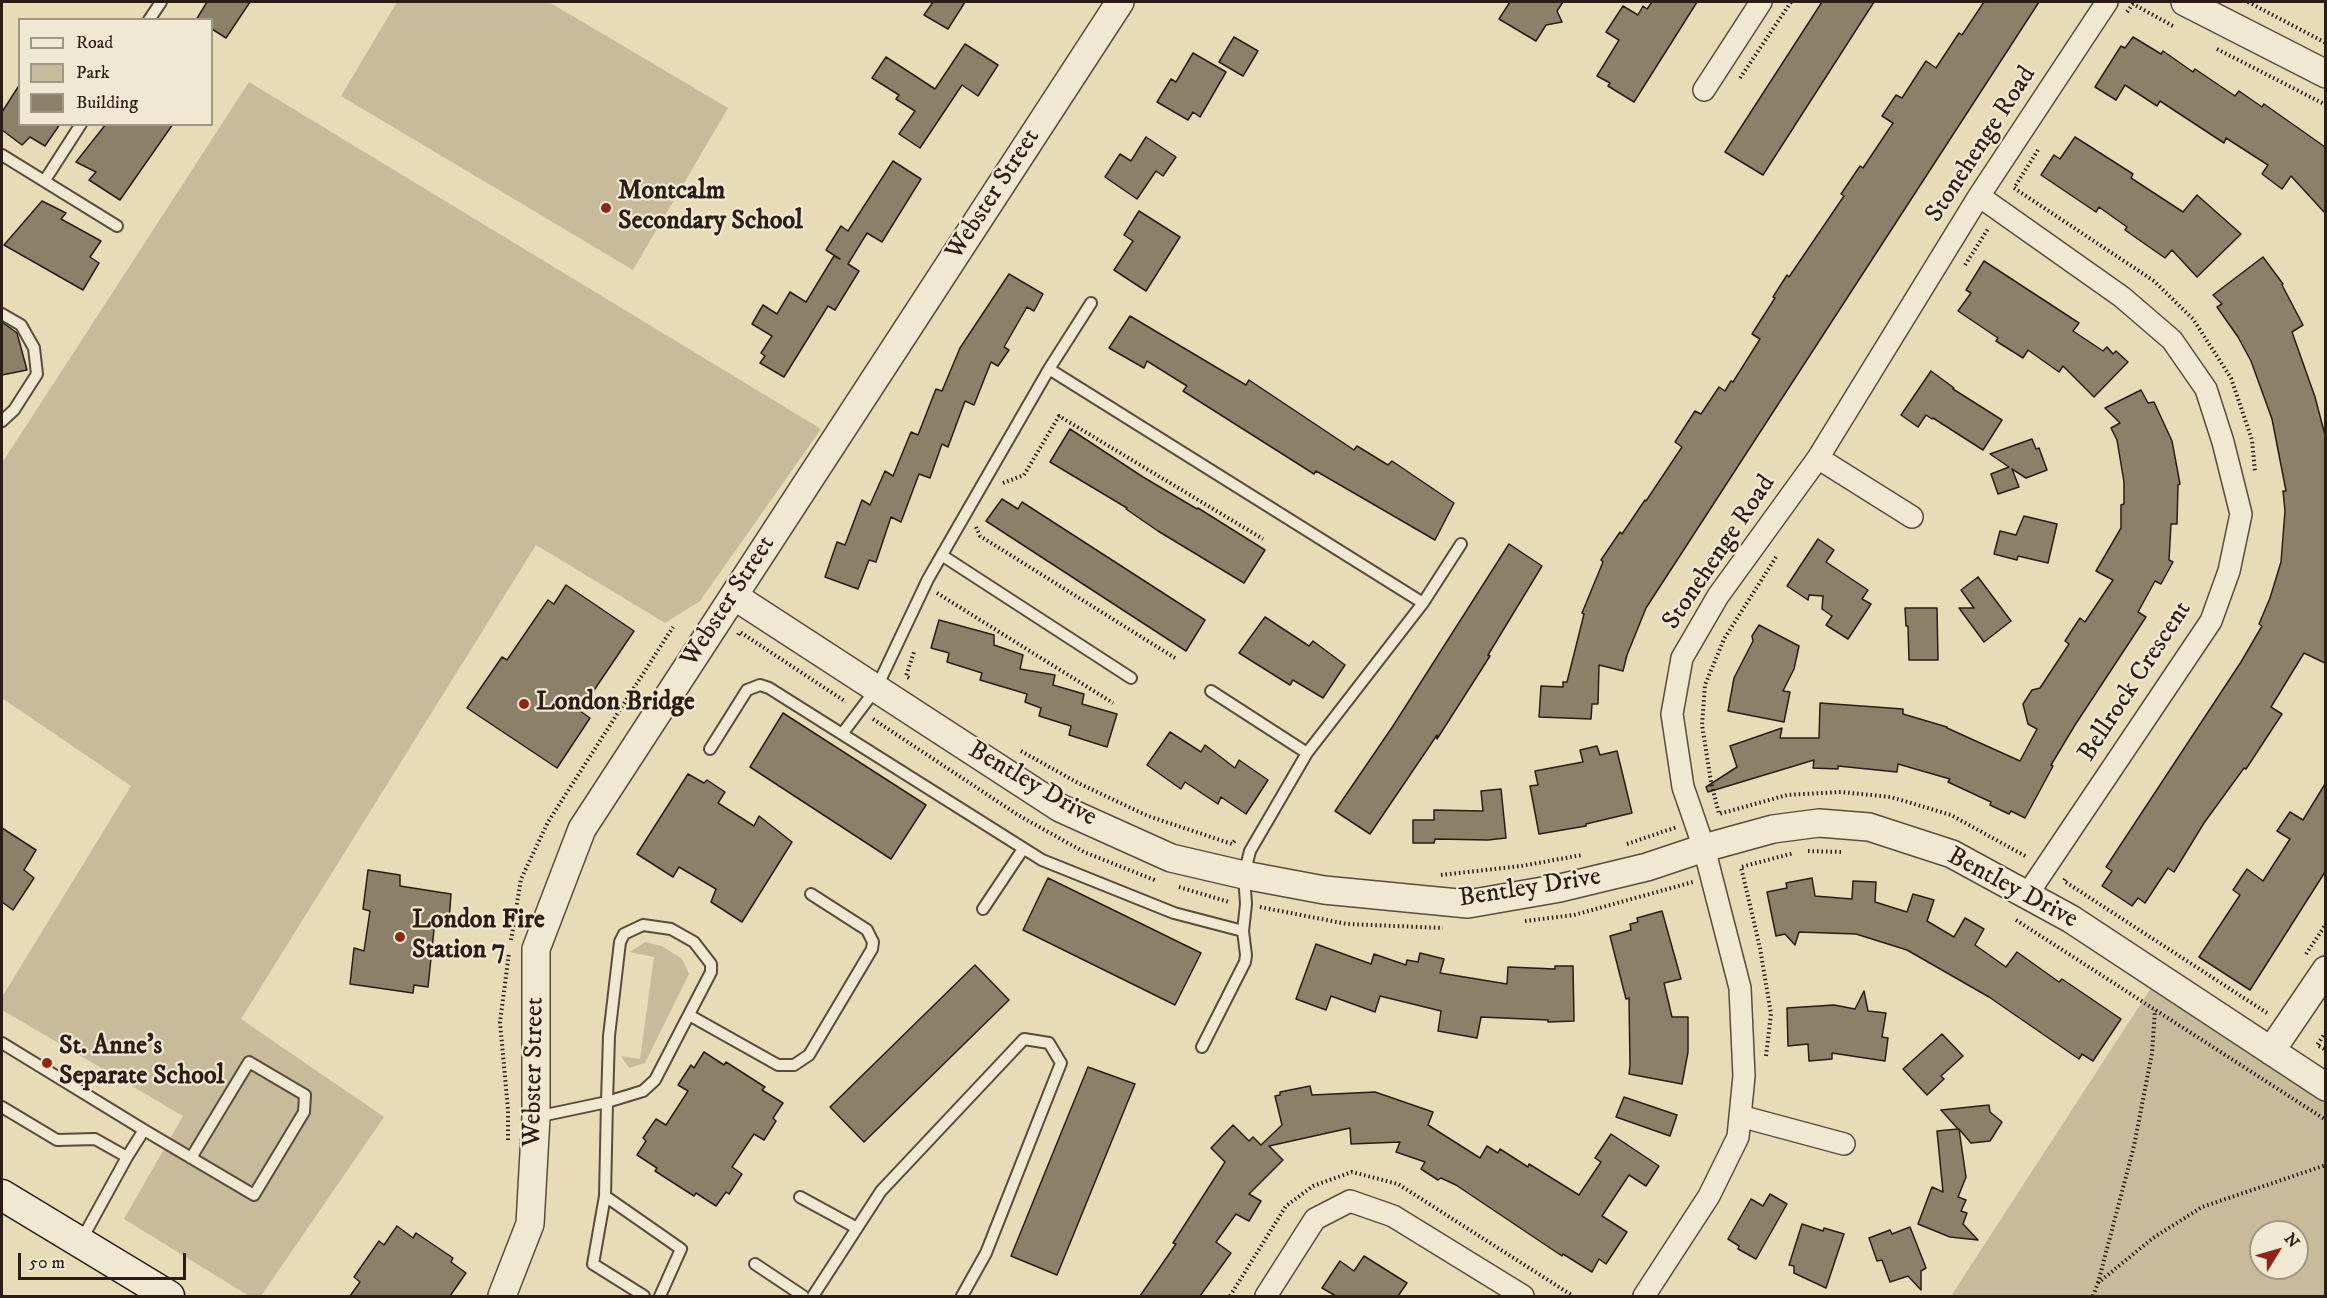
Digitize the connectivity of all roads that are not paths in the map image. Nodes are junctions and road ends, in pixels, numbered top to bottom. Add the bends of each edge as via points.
1 (1120, 2) edge
2 (1761, 2) edge
3 (2107, 2) edge
4 (2185, 2) edge
5 (156, 3) edge
6 (150, 18) edge
7 (2325, 74) edge
8 (1704, 90) dead end
9 (80, 126) edge
10 (2, 155) edge
11 (45, 180) junction
12 (1979, 196) junction
13 (117, 226) dead end
14 (1091, 303) dead end
15 (2, 314) edge
16 (1049, 369) junction
17 (2, 421) edge
18 (1818, 458) junction
19 (1912, 517) dead end
20 (1461, 544) dead end
21 (943, 556) junction
22 (734, 596) junction
23 (1423, 603) junction
24 (1131, 678) dead end
25 (876, 689) junction
26 (1211, 691) dead end
27 (842, 734) junction
28 (710, 749) dead end
29 (1307, 753) junction
30 (1704, 848) junction
31 (1023, 849) junction
32 (1247, 863) junction
33 (811, 894) dead end
34 (2019, 905) junction
35 (983, 909) dead end
36 (1243, 930) junction
37 (2325, 970) edge
38 (689, 1015) junction
39 (2, 1043) edge
40 (1202, 1047) dead end
41 (2271, 1051) junction
42 (2325, 1087) edge
43 (607, 1102) junction
44 (2, 1107) edge
45 (1740, 1116) junction
46 (536, 1117) junction
47 (144, 1130) junction
48 (1844, 1144) dead end
49 (127, 1157) junction
50 (191, 1158) junction
51 (2, 1195) edge
52 (604, 1196) junction
53 (800, 1197) dead end
54 (857, 1228) junction
55 (80, 1242) junction
56 (755, 1264) dead end
57 (169, 1296) edge
58 (502, 1296) edge
59 (644, 1296) edge
60 (660, 1296) edge
61 (803, 1296) edge
62 (813, 1296) edge
63 (962, 1296) edge
64 (1266, 1296) edge
65 (1523, 1296) edge
66 (1644, 1296) edge

1 - 22 street, Webster Street
2 - 8 street
3 - 12 street, Stonehenge Road
4 - 7 street
5 - 6 lane
9 - 11 lane
10 - 11 lane
11 - 13 lane
12 - 18 street, Stonehenge Road
12 - 34 street, Bellrock Crescent via 2122,297 2172,340 2206,389 2241,514 2229,571 2211,621
14 - 16 lane
15 - 17 lane via 21,325 34,348 37,374 14,410
16 - 21 lane
16 - 23 lane
18 - 19 street
18 - 30 street, Stonehenge Road via 1718,596 1682,658 1672,714 1683,787
20 - 23 lane
21 - 24 lane
21 - 25 lane via 928,579
22 - 25 street, Bentley Drive
22 - 46 street, Webster Street via 582,829 536,949
23 - 29 lane
25 - 27 lane
25 - 32 street, Bentley Drive via 1060,808 1171,858
26 - 29 lane
27 - 28 lane via 760,685 747,690
27 - 31 lane
29 - 32 lane
30 - 32 street, Bentley Drive via 1647,867 1560,888 1468,904 1324,890
30 - 34 street, Bentley Drive via 1773,829 1819,823 1869,827 1952,854
30 - 45 street, Stonehenge Road via 1740,988 1744,1077
31 - 35 lane
31 - 36 lane via 1174,913
32 - 36 lane
33 - 38 lane via 867,930 873,942 809,1055 794,1065 778,1065
34 - 41 street, Bentley Drive via 2071,919
36 - 40 lane via 1245,962
37 - 41 street
38 - 43 lane via 655,1080 643,1090
38 - 43 lane via 711,972 711,964 701,950 684,935 659,926 643,925 624,934 609,1036
39 - 47 lane
41 - 42 street, Bentley Drive
43 - 46 lane
43 - 52 lane
44 - 49 lane via 57,1140 95,1139
45 - 48 street
45 - 66 street, Stonehenge Road via 1738,1137 1709,1196
46 - 58 street, Webster Street via 530,1224
47 - 49 lane
47 - 50 lane
49 - 55 lane
50 - 50 lane via 254,1195 304,1112 305,1095 249,1062
51 - 55 main road
52 - 59 lane via 593,1264
52 - 60 lane via 681,1249
53 - 54 lane
54 - 62 lane
54 - 63 lane via 881,1191 1024,1039 1049,1042 1061,1063 986,1252
55 - 57 main road
56 - 61 lane
64 - 65 street via 1314,1220 1350,1201 1393,1216

